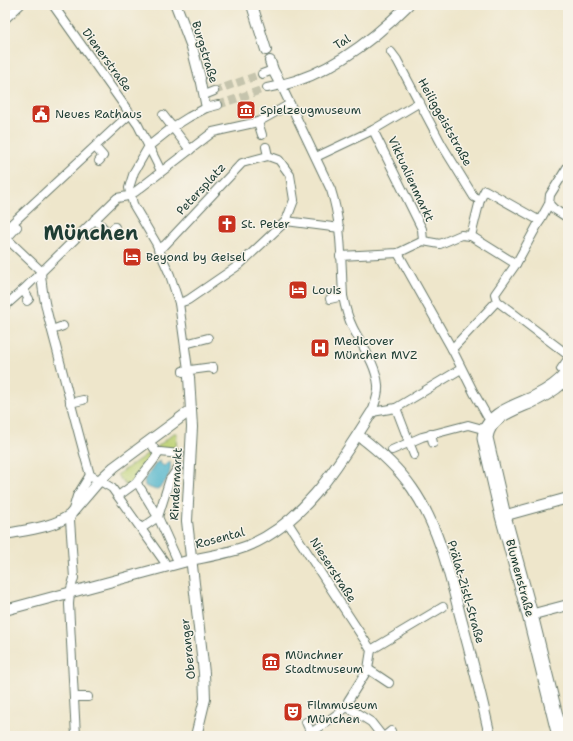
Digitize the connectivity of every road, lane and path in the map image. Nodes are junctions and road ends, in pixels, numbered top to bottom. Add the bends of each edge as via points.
1 (20, 5) edge
2 (52, 5) edge
3 (176, 5) edge
4 (252, 5) edge
5 (404, 6) edge
6 (5, 19) edge
7 (266, 50) dead end
8 (391, 52) dead end
9 (272, 65) joint
10 (262, 74) tunnel mouth
11 (200, 78) joint
12 (280, 84) junction
13 (266, 88) tunnel mouth
14 (214, 92) tunnel mouth
15 (204, 95) junction
16 (420, 102) junction
17 (290, 104) junction
18 (218, 105) tunnel mouth
19 (206, 108) junction
20 (129, 111) junction
21 (163, 115) dead end
22 (258, 122) junction
23 (173, 127) junction
24 (374, 130) junction
25 (262, 135) dead end
26 (149, 146) junction
27 (95, 147) junction
28 (266, 147) dead end
29 (190, 150) junction
30 (268, 156) junction
31 (316, 157) junction
32 (99, 159) dead end
33 (568, 166) edge
34 (161, 171) junction
35 (130, 195) junction
36 (480, 200) junction
37 (549, 204) junction
38 (568, 218) edge
39 (95, 219) junction
40 (286, 221) junction
41 (540, 221) junction
42 (115, 227) dead end
43 (340, 228) junction
44 (11, 232) edge
45 (471, 236) junction
46 (423, 241) junction
47 (158, 249) junction
48 (398, 253) junction
49 (340, 256) junction
50 (516, 264) junction
51 (41, 271) junction
52 (23, 290) junction
53 (343, 296) junction
54 (330, 299) dead end
55 (26, 301) dead end
56 (497, 301) junction
57 (179, 303) junction
58 (5, 306) edge
59 (63, 326) dead end
60 (52, 330) junction
61 (208, 338) dead end
62 (185, 344) junction
63 (452, 349) junction
64 (568, 355) edge
65 (568, 359) edge
66 (213, 369) dead end
67 (461, 369) junction
68 (565, 372) edge
69 (187, 373) junction
70 (82, 400) dead end
71 (70, 403) junction
72 (396, 408) junction
73 (191, 410) junction
74 (372, 412) junction
75 (486, 422) junction
76 (431, 434) junction
77 (358, 435) junction
78 (149, 441) junction
79 (410, 443) junction
80 (433, 443) dead end
81 (392, 450) dead end
82 (158, 454) junction
83 (180, 454) dead end
84 (414, 455) dead end
85 (180, 466) dead end
86 (90, 475) junction
87 (100, 480) junction
88 (138, 486) junction
89 (118, 496) junction
90 (568, 498) edge
91 (72, 512) junction
92 (503, 516) junction
93 (158, 517) junction
94 (288, 522) junction
95 (142, 528) junction
96 (5, 534) edge
97 (176, 557) dead end
98 (164, 560) dead end
99 (190, 560) junction
100 (70, 592) junction
101 (568, 605) edge
102 (443, 607) dead end
103 (5, 610) edge
104 (530, 615) junction
105 (371, 650) junction
106 (368, 669) junction
107 (389, 682) dead end
108 (74, 696) junction
109 (88, 697) dead end
110 (348, 704) junction
111 (306, 722) dead end
112 (309, 734) edge
113 (76, 736) edge
114 (196, 736) edge
115 (382, 736) edge
116 (490, 736) edge
117 (560, 736) edge

1 - 6 street
2 - 20 street, Dienerstraße
3 - 11 street, Burgstraße via 192,47
4 - 7 street
5 - 12 street, Tal via 378,34 338,60 320,71
8 - 16 street, Heiliggeiststraße
9 - 10 street
9 - 12 street
11 - 15 street, Burgstraße
12 - 13 street
12 - 17 street
14 - 15 street
15 - 19 street, Burgstraße
16 - 24 street
16 - 36 street, Heiliggeiststraße via 442,145 474,197
17 - 22 street
17 - 31 street
18 - 19 street
19 - 23 street
20 - 26 street, Dienerstraße
20 - 27 street
21 - 23 street
22 - 25 street
22 - 29 street via 213,132
23 - 26 street
23 - 29 street
24 - 31 street
24 - 46 street, Viktualienmarkt via 422,230
26 - 34 street, Dienerstraße
26 - 35 street via 131,179
27 - 32 street via 103,156
27 - 44 street via 43,193
28 - 30 street
29 - 34 street
30 - 40 street via 279,160 290,175 294,200
30 - 47 street, Petersplatz via 242,163 165,245
31 - 43 street via 331,190
33 - 37 street via 550,195
34 - 35 street
35 - 39 street via 118,198
35 - 47 street, Rindermarkt
36 - 41 street via 485,190
36 - 45 street
37 - 38 street
37 - 41 street
39 - 42 street via 108,233
39 - 51 street
40 - 43 street
40 - 57 street via 239,265 188,300
41 - 50 street
43 - 49 street
44 - 51 street
45 - 46 street, Viktualienmarkt via 461,235 440,244
45 - 50 street
46 - 48 street, Viktualienmarkt
47 - 57 street, Rindermarkt
48 - 49 street, Viktualienmarkt
48 - 63 street
49 - 53 street
50 - 56 street via 495,294
51 - 52 street
51 - 60 street
52 - 55 street via 29,299
52 - 58 street
53 - 54 street
53 - 74 street via 348,317 376,375 378,394
56 - 63 street
56 - 64 street
57 - 62 street, Rindermarkt
59 - 60 street
60 - 71 street
61 - 62 street
62 - 69 street, Rindermarkt
63 - 67 street
65 - 68 street via 561,369
66 - 69 street
67 - 72 street
67 - 75 street
68 - 75 main road via 563,380 550,390
69 - 73 street, Rindermarkt
70 - 71 street
71 - 86 street
72 - 74 street
72 - 79 street
73 - 78 street, Rindermarkt
73 - 99 street, Rindermarkt via 192,439 187,493
74 - 77 street
75 - 76 street
75 - 92 main road, Blumenstraße via 485,438
76 - 79 street
76 - 80 street
77 - 94 street, Rosental via 326,481
77 - 116 street, Prälat-Zistl-Straße via 400,472 424,507 444,554 480,687
78 - 82 street, Rindermarkt
78 - 87 street, Rindermarkt
79 - 81 street
79 - 84 street
82 - 83 street, Rindermarkt
82 - 88 street, Rindermarkt via 145,470
85 - 93 street, Rindermarkt via 171,478
86 - 87 street
86 - 91 street via 77,496
87 - 89 street
87 - 91 street, Rindermarkt
88 - 89 street, Rindermarkt
88 - 93 street, Rindermarkt
89 - 95 street
90 - 92 street
91 - 96 street, Rindermarkt via 65,518 43,527
91 - 100 street via 70,520 74,578
92 - 104 main road, Blumenstraße
93 - 95 street, Rindermarkt
93 - 97 street, Rindermarkt
94 - 99 street, Rosental via 250,544
94 - 105 street, Nieserstraße
95 - 98 street
99 - 100 street, Rosental
99 - 114 street, Oberanger via 205,698
100 - 103 street, Rosental
100 - 108 street
101 - 104 street
102 - 105 street via 401,637
104 - 117 main road, Blumenstraße
105 - 106 street
106 - 107 street
106 - 110 street
108 - 109 street
108 - 113 street
110 - 112 street
110 - 115 street via 371,722
111 - 112 street

